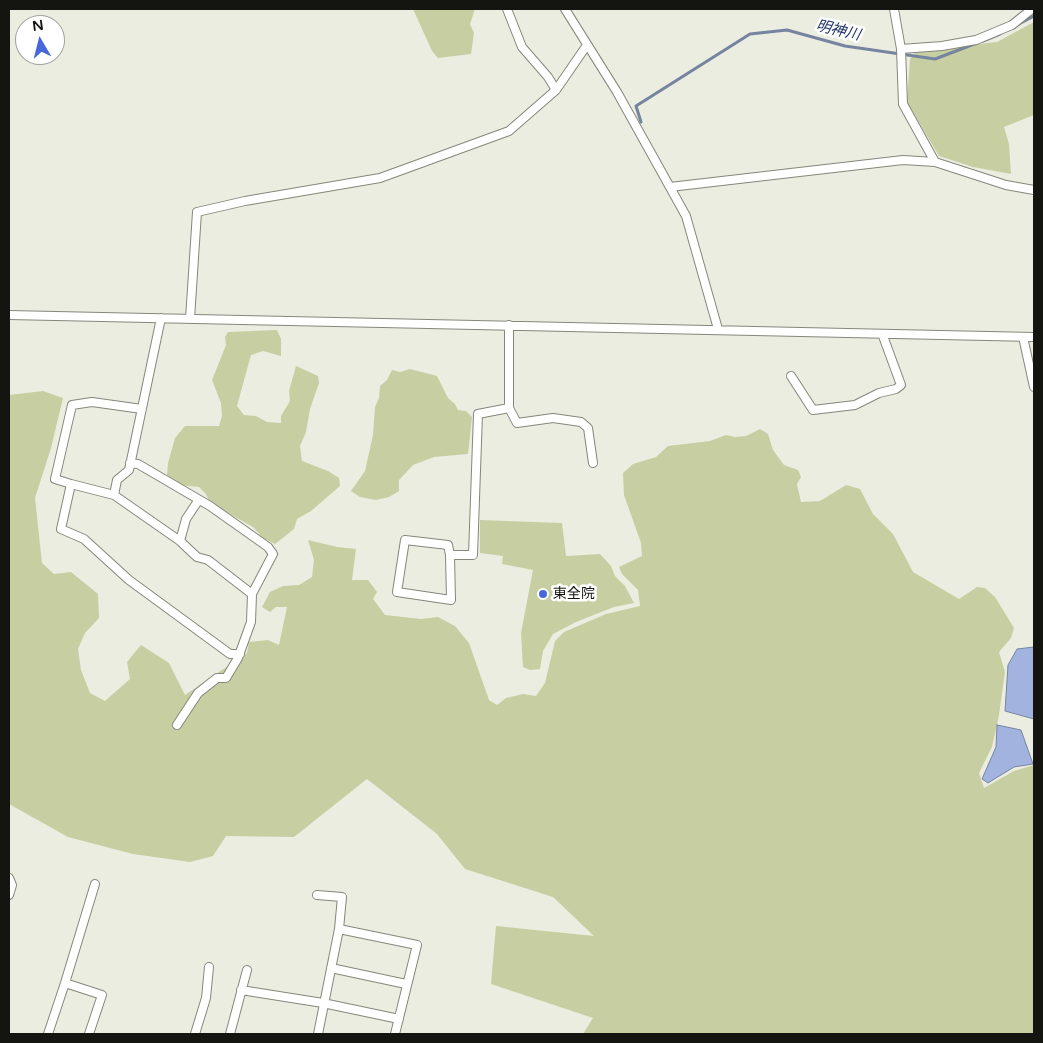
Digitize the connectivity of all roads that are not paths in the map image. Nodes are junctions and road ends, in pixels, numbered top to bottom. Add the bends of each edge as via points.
1 (507, 9) edge
2 (565, 9) edge
3 (894, 9) edge
4 (1032, 9) edge
5 (587, 45) junction
6 (902, 54) junction
7 (556, 90) junction
8 (935, 162) junction
9 (670, 187) junction
10 (1034, 190) edge
11 (9, 315) edge
12 (161, 318) junction
13 (190, 319) junction
14 (509, 325) junction
15 (718, 329) junction
16 (884, 336) junction
17 (1023, 337) junction
18 (1034, 337) edge
19 (791, 376) dead end
20 (1034, 388) edge
21 (509, 408) junction
22 (142, 409) junction
23 (593, 462) dead end
24 (130, 463) junction
25 (71, 484) junction
26 (114, 494) junction
27 (198, 501) junction
28 (180, 541) junction
29 (450, 555) junction
30 (252, 594) junction
31 (240, 654) junction
32 (177, 725) dead end
33 (9, 878) edge
34 (95, 884) dead end
35 (9, 895) edge
36 (317, 895) dead end
37 (339, 929) junction
38 (209, 967) dead end
39 (331, 968) junction
40 (247, 970) dead end
41 (65, 983) junction
42 (406, 984) junction
43 (241, 990) junction
44 (323, 1003) junction
45 (399, 1019) junction
46 (48, 1034) edge
47 (89, 1034) edge
48 (196, 1034) edge
49 (230, 1034) edge
50 (318, 1034) edge
51 (395, 1034) edge

1 - 7 street via 522,47
2 - 5 street
3 - 6 street
4 - 6 street via 1012,25 976,40
5 - 7 street
5 - 9 street
6 - 8 street via 903,104
7 - 13 street via 509,131 399,172 197,212
8 - 9 street via 903,160
8 - 10 street via 1006,185
9 - 15 street via 686,216
11 - 12 street
12 - 13 street
12 - 22 street
13 - 14 street
14 - 15 street
14 - 21 street
15 - 16 street
16 - 17 street
16 - 19 street via 901,384 896,389 854,405 814,410
17 - 18 street
17 - 20 street
21 - 23 street via 517,422 553,418 581,422 588,428
21 - 29 street via 478,414 473,555
22 - 24 street
22 - 25 street via 92,402 72,405 55,479
24 - 26 street via 129,470 117,480
24 - 27 street via 138,464
25 - 26 street
25 - 31 street via 61,529 84,539 129,580 230,654
26 - 28 street
27 - 28 street via 186,519
27 - 30 street via 210,506 268,547 273,554
28 - 30 street via 197,557 208,560
29 - 29 street via 451,600 397,592 405,540 448,545
30 - 31 street via 251,622
31 - 32 street via 226,678 217,678 198,694
33 - 35 street via 12,884
34 - 41 street
36 - 37 street via 342,897
37 - 39 street
37 - 42 street via 417,945
38 - 48 street via 206,998
39 - 42 street
39 - 44 street
40 - 43 street
41 - 46 street
41 - 47 street via 102,995
42 - 45 street
43 - 44 street
43 - 49 street
44 - 45 street
44 - 50 street
45 - 51 street

